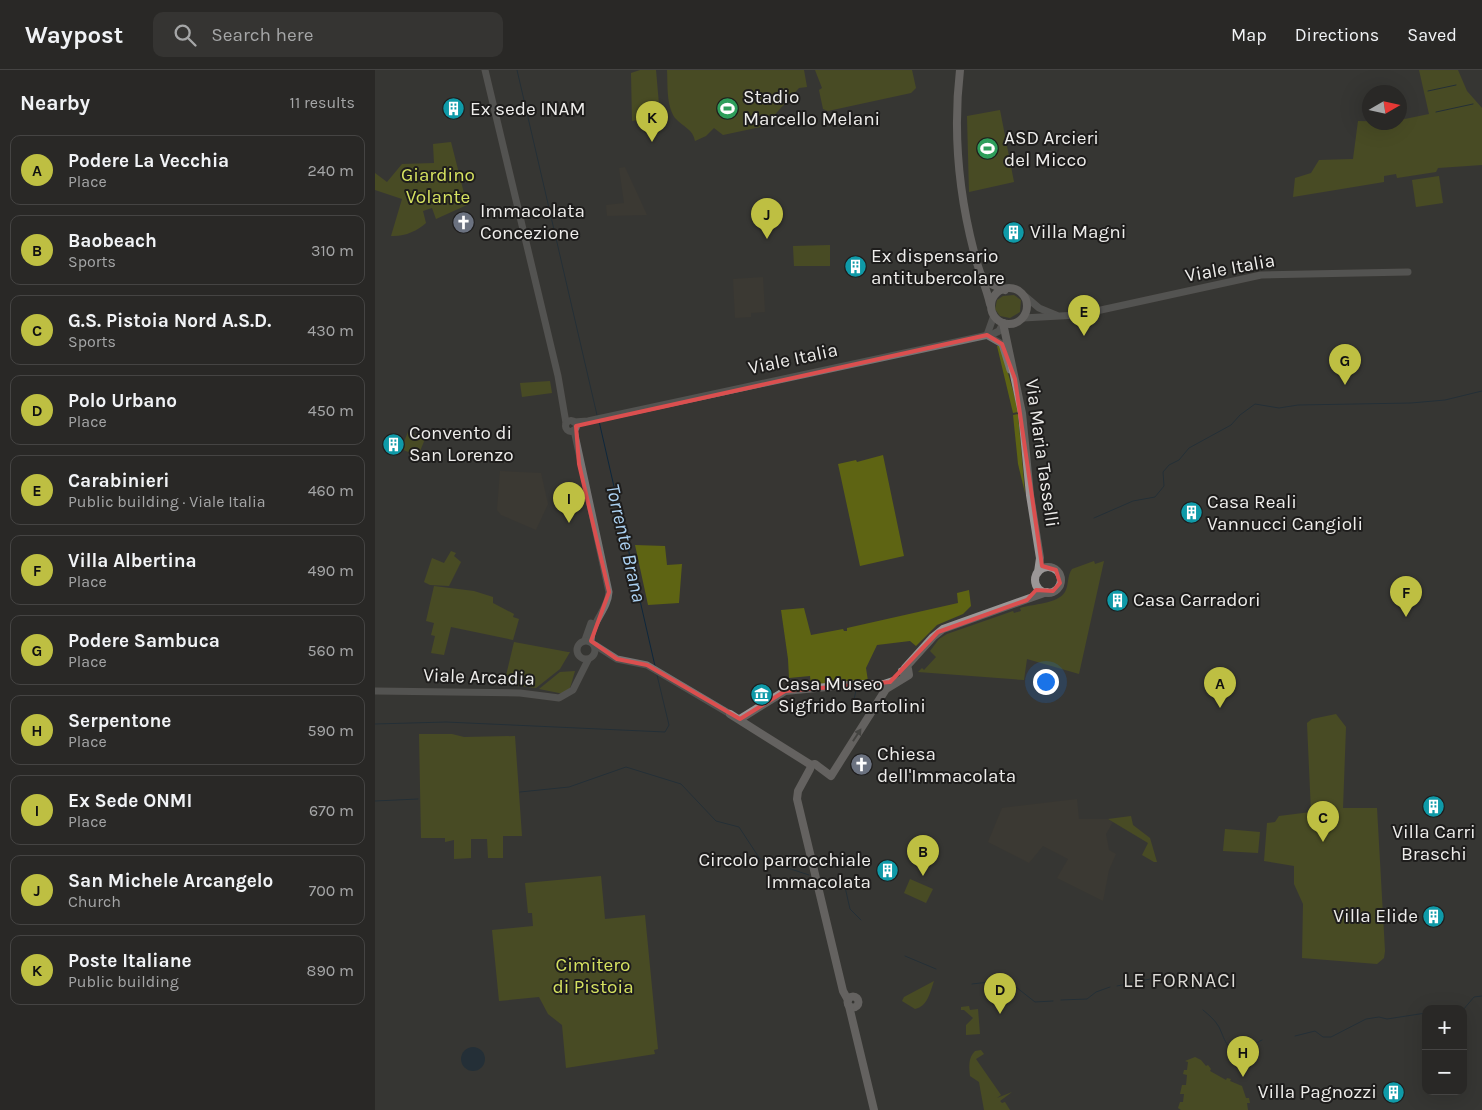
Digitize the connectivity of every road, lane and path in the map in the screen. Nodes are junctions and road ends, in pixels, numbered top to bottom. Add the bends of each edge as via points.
1 (485, 70) edge
2 (961, 70) edge
3 (1408, 272) dead end
4 (980, 273) junction
5 (1005, 290) junction
6 (1026, 297) junction
7 (990, 304) junction
8 (1061, 317) junction
9 (993, 318) junction
10 (1019, 320) junction
11 (1003, 323) junction
12 (987, 335) junction
13 (1010, 353) junction
14 (1015, 379) junction
15 (572, 425) junction
16 (1040, 558) junction
17 (1048, 567) junction
18 (1038, 572) junction
19 (1037, 586) junction
20 (1047, 592) junction
21 (1033, 597) junction
22 (591, 645) junction
23 (580, 658) junction
24 (588, 660) junction
25 (906, 670) junction
26 (576, 686) junction
27 (375, 691) edge
28 (730, 714) junction
29 (740, 718) junction
30 (759, 733) junction
31 (813, 768) junction
32 (874, 1110) edge

1 - 15 street via 564,404
2 - 4 main road via 961,187
3 - 8 street, Viale Italia via 1261,275
4 - 5 main road via 991,284
4 - 7 main road
5 - 6 main road via 1019,290
5 - 7 main road via 994,296
6 - 8 street via 1043,310
6 - 10 main road via 1027,308
7 - 9 main road
8 - 10 street, Viale Italia
9 - 11 main road
9 - 12 street
10 - 11 main road
10 - 13 main road, Via Maria Tasselli via 1009,333
11 - 12 street via 999,331
11 - 13 main road, Via Maria Tasselli
12 - 14 street via 1002,344
12 - 15 street, Viale Italia
13 - 14 main road, Via Maria Tasselli
14 - 16 main road, Via Maria Tasselli
15 - 22 street via 608,586 587,630
16 - 17 main road
16 - 18 main road, Via Maria Tasselli
17 - 18 main road
17 - 20 main road via 1057,571 1060,581 1056,589
18 - 19 main road via 1035,577
19 - 20 main road
19 - 21 main road
20 - 21 main road
21 - 25 main road via 943,629
22 - 23 street via 578,651
22 - 24 street
22 - 28 street via 620,660 647,665
23 - 24 street
23 - 26 street
24 - 26 street
25 - 29 main road via 884,684 785,691
31 -> 25 main road via 831,776 886,689
26 - 27 street, Viale Arcadia via 557,698 521,693
28 - 29 main road
28 - 30 main road
29 - 30 main road
30 - 31 main road
31 - 32 main road via 799,805 843,993 851,1005

